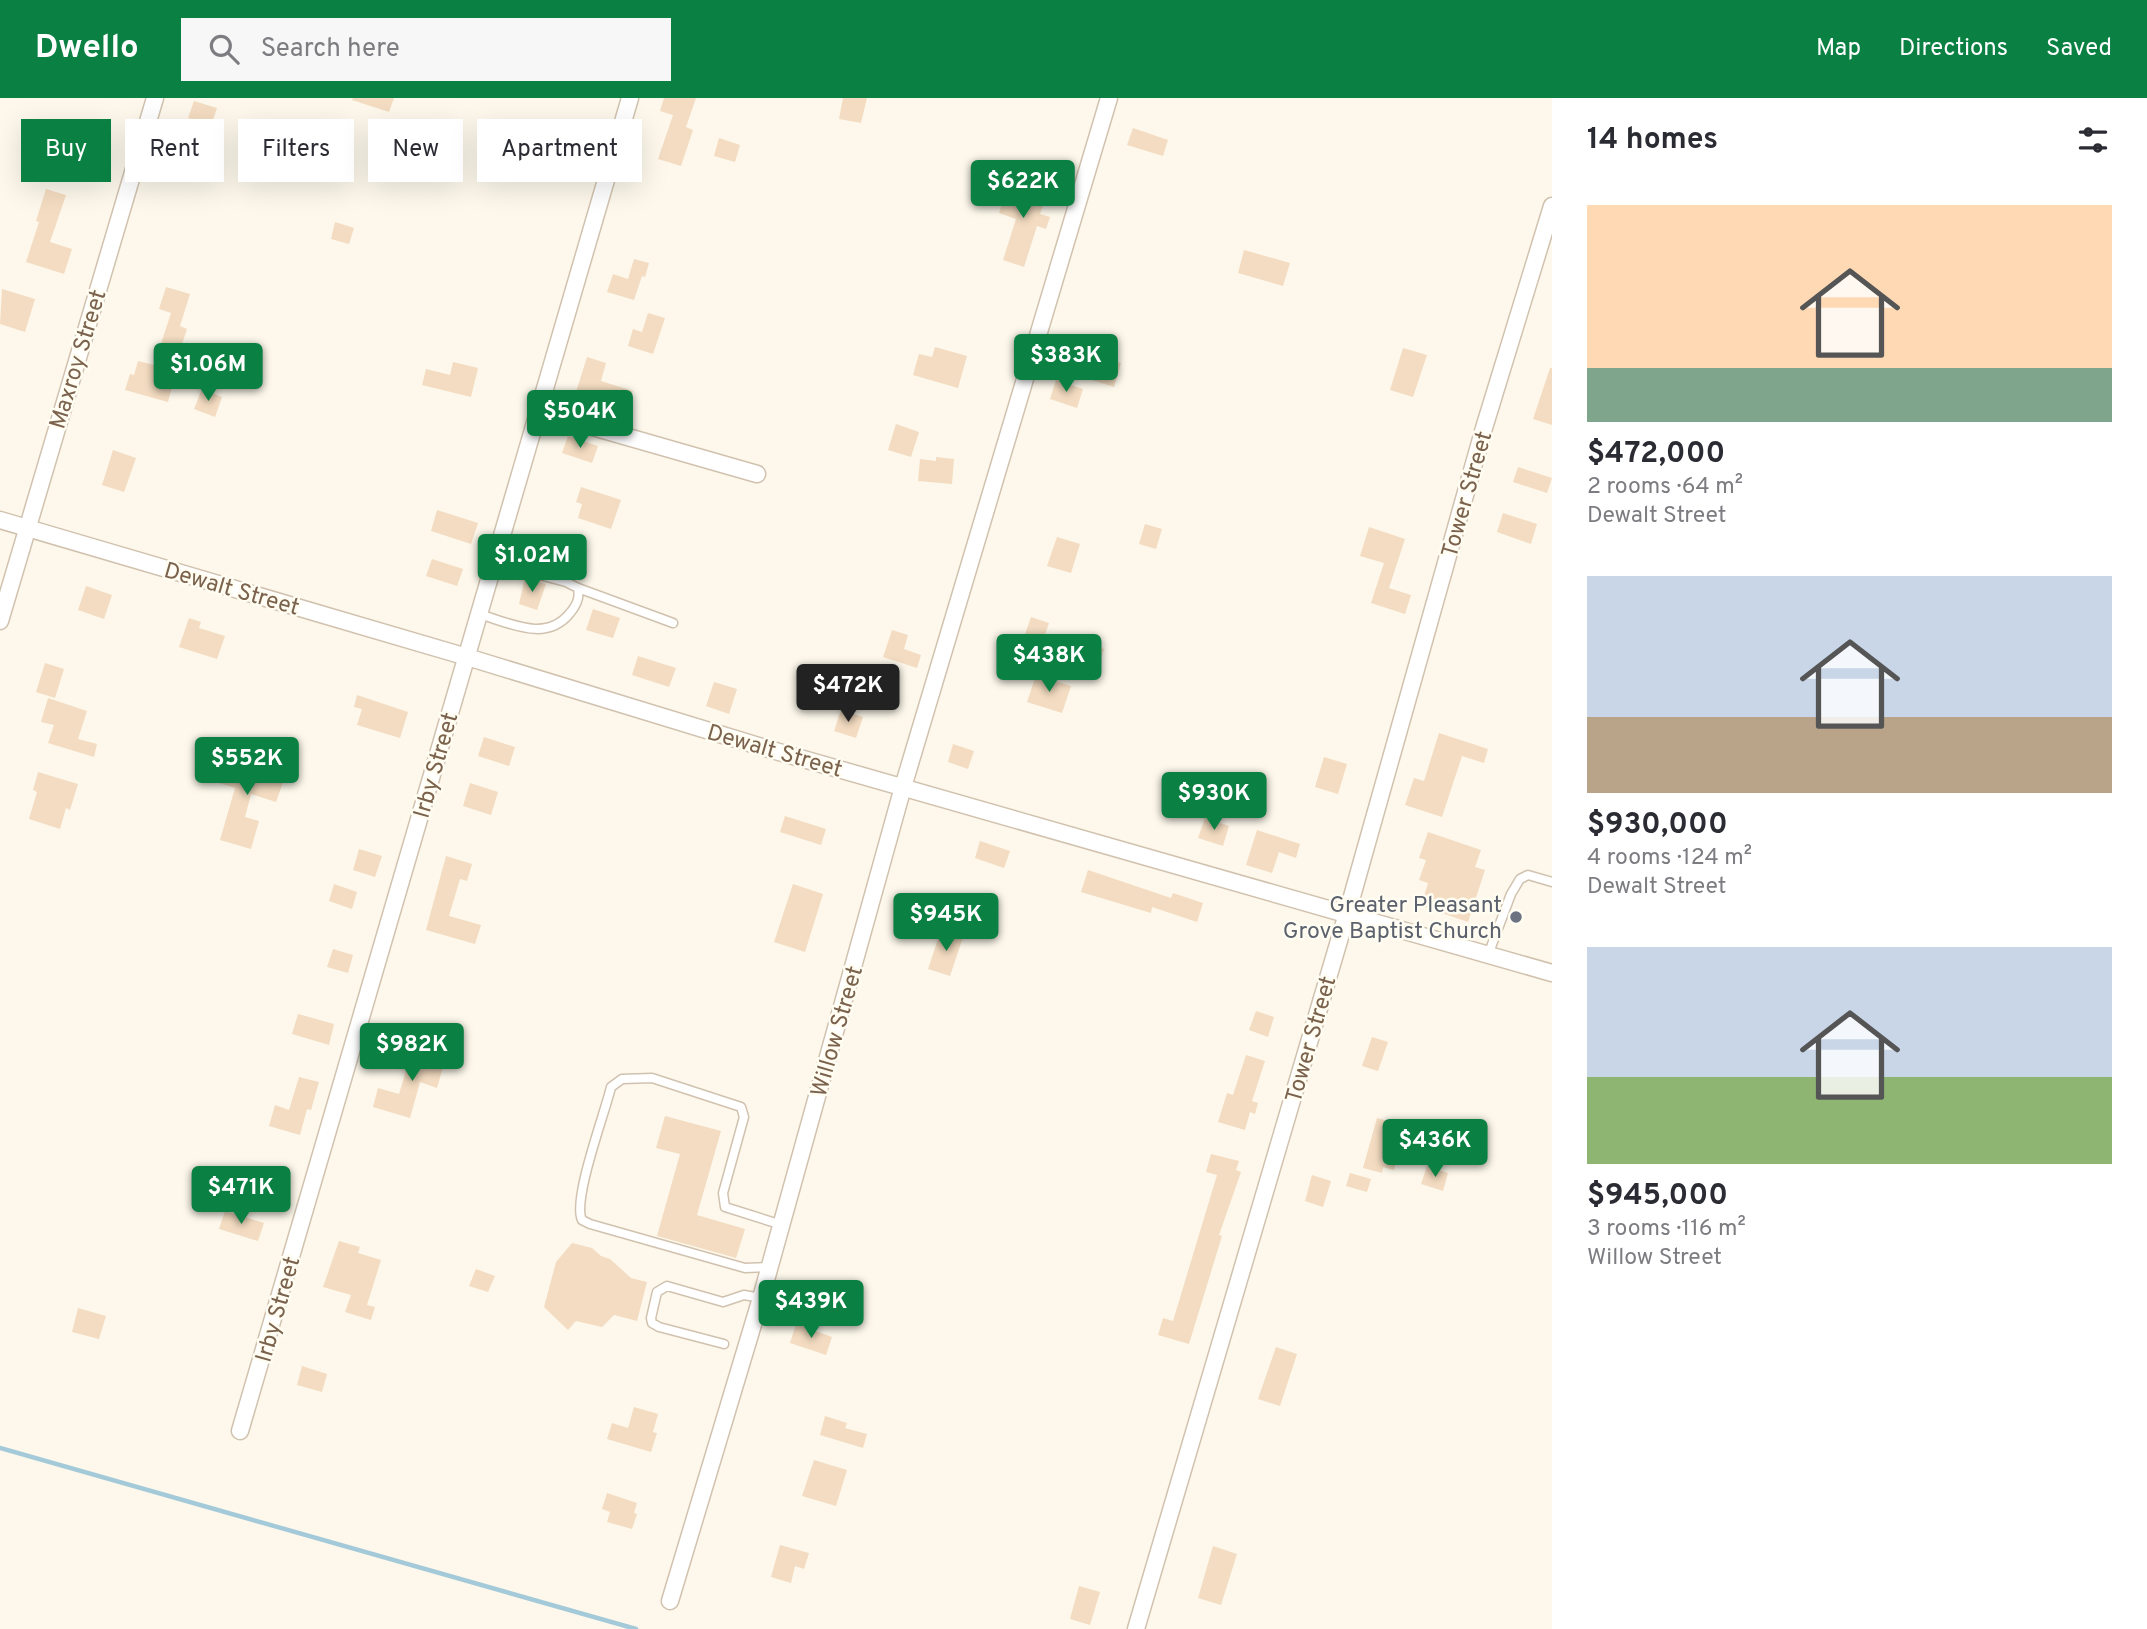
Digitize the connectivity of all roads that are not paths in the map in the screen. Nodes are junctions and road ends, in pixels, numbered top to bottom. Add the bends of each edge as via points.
1 (155, 98) edge
2 (630, 98) edge
3 (1110, 98) edge
4 (1552, 206) edge
5 (537, 411) junction
6 (757, 474) dead end
7 (0, 520) edge
8 (27, 528) junction
9 (494, 563) junction
10 (578, 588) junction
11 (479, 614) junction
12 (0, 621) edge
13 (673, 623) dead end
14 (467, 657) junction
15 (904, 787) junction
16 (1552, 881) edge
17 (1346, 915) junction
18 (1488, 955) junction
19 (1552, 973) edge
20 (782, 1225) junction
21 (770, 1267) junction
22 (761, 1298) junction
23 (724, 1344) dead end
24 (240, 1431) dead end
25 (670, 1601) dead end
26 (1136, 1629) edge

1 - 8 street, Maxroy Street
2 - 5 street, Irby Street
3 - 15 street, Willow Street
4 - 17 street, Tower Street
5 - 6 street
5 - 9 street, Irby Street
7 - 8 street, Dewalt Street
8 - 12 street, Maxroy Street
8 - 14 street, Dewalt Street
9 - 10 lane
9 - 11 street, Irby Street
10 - 11 lane via 573,610 544,630
10 - 13 lane
11 - 14 street, Irby Street
14 - 15 street, Dewalt Street
14 - 24 street, Irby Street
15 - 17 street, Dewalt Street
15 - 20 street, Willow Street
16 - 18 lane via 1520,879
17 - 18 street, Dewalt Street
17 - 26 street, Tower Street
18 - 19 street, Dewalt Street
20 - 21 street, Willow Street
20 - 21 lane via 725,1206 723,1201 744,1117 741,1107 652,1078 622,1079 611,1087 585,1179 579,1212 582,1220 744,1268
21 - 22 street, Willow Street
22 - 23 lane via 744,1295 723,1303 667,1286 657,1292 652,1323
22 - 25 street, Willow Street

